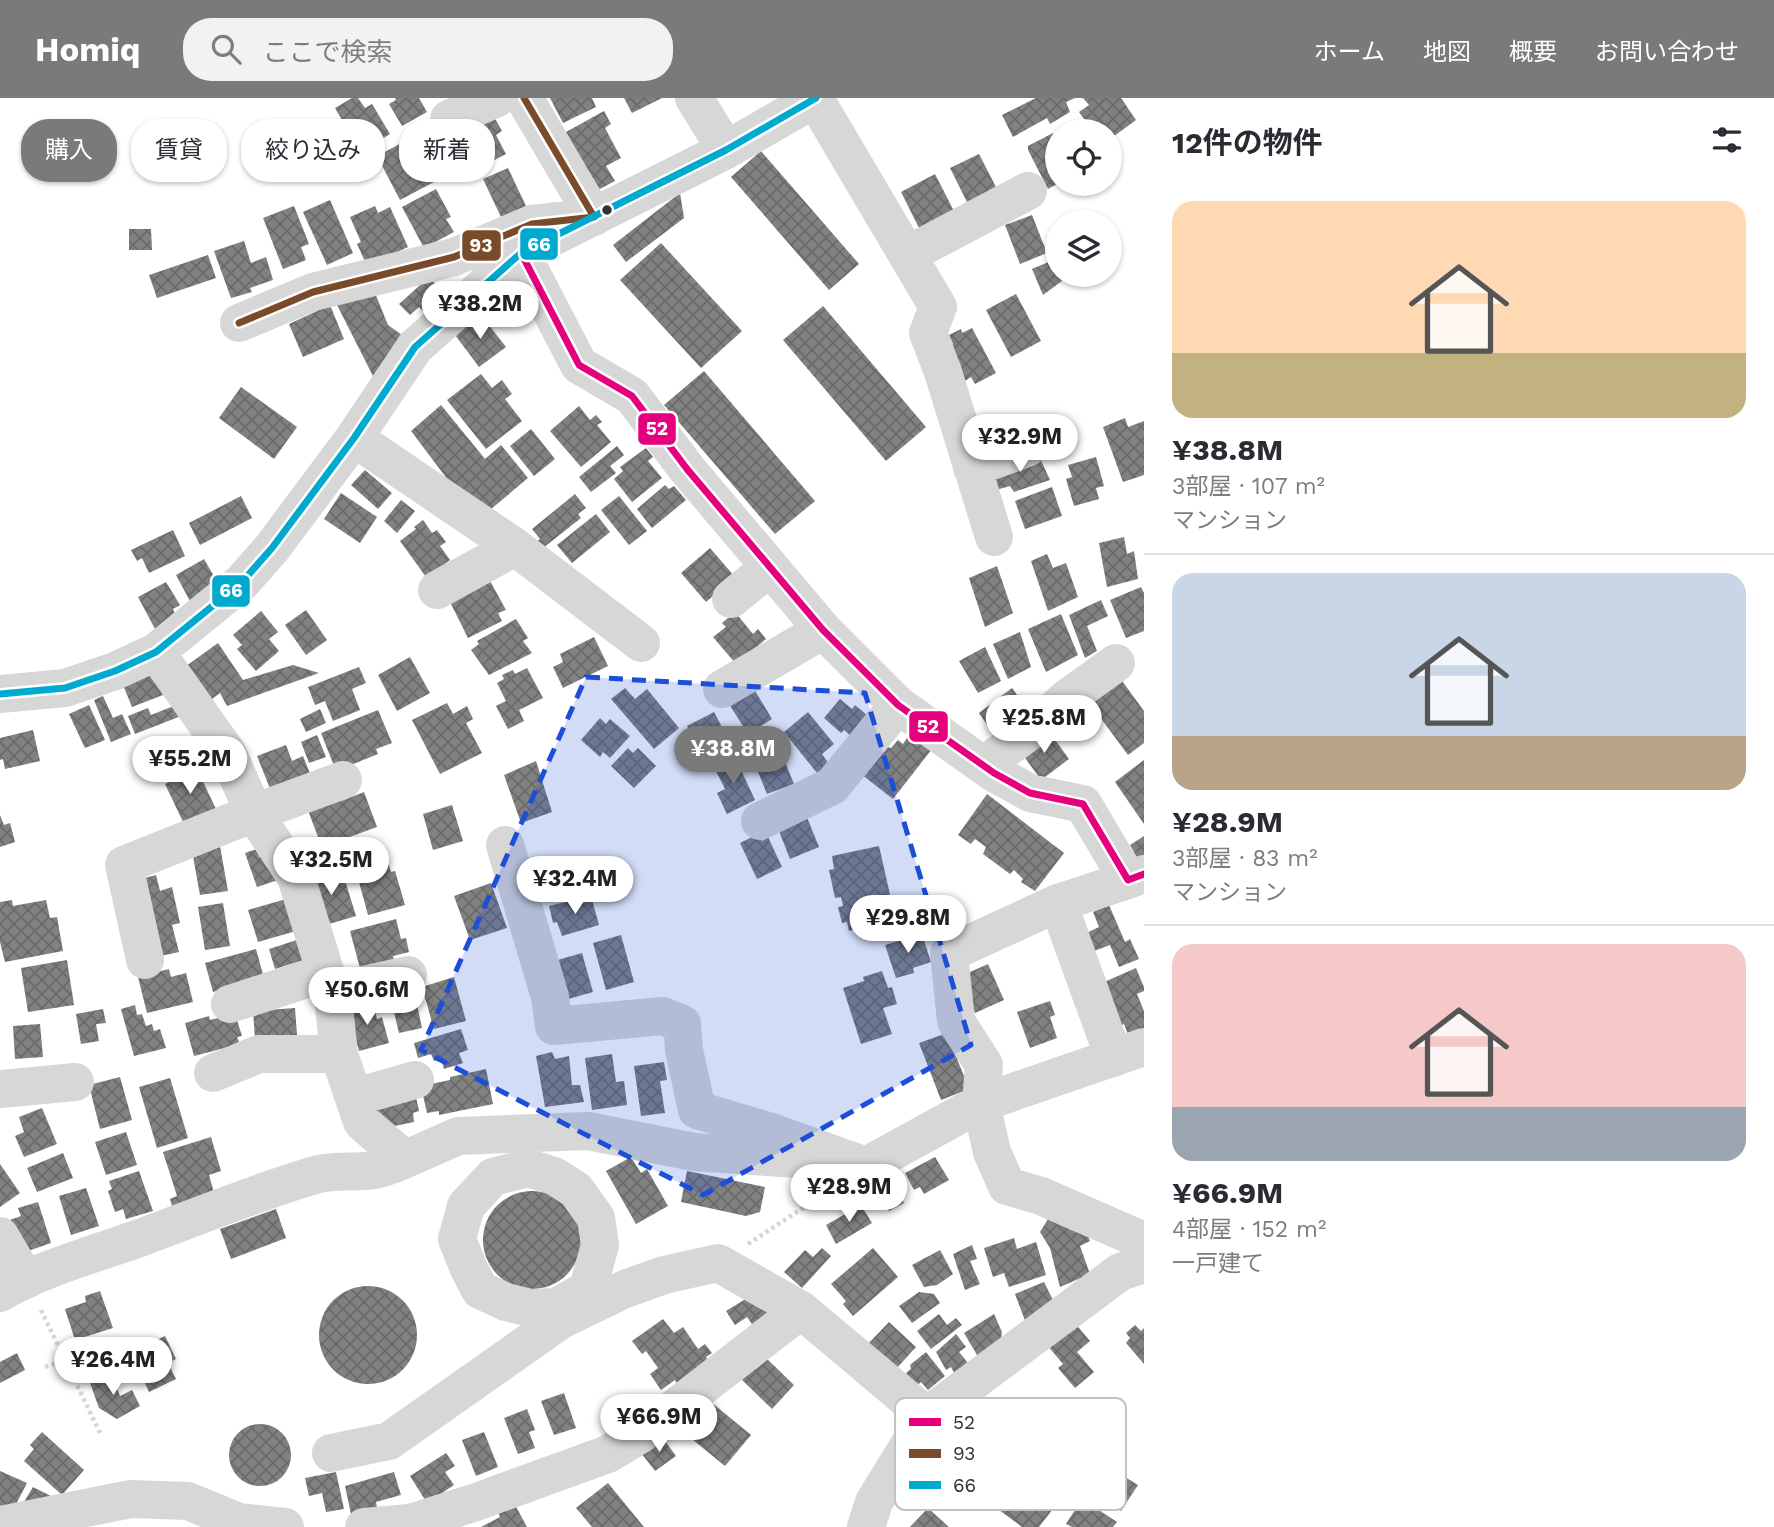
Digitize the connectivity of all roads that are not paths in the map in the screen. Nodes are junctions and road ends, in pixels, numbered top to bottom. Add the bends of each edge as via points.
1 (497, 98) edge
2 (524, 98) edge
3 (694, 98) edge
4 (815, 98) edge
5 (449, 119) dead end
6 (726, 150) junction
7 (1028, 191) dead end
8 (594, 217) junction
9 (521, 253) junction
10 (907, 255) junction
11 (239, 323) dead end
12 (354, 438) junction
13 (1027, 448) dead end
14 (972, 468) junction
15 (994, 537) dead end
16 (515, 547) junction
17 (770, 567) junction
18 (438, 590) dead end
19 (731, 599) dead end
20 (822, 630) junction
21 (641, 643) dead end
22 (156, 652) junction
23 (1116, 663) dead end
24 (722, 689) dead end
25 (0, 694) edge
26 (898, 705) junction
27 (984, 765) junction
28 (343, 780) dead end
29 (254, 813) junction
30 (760, 821) dead end
31 (505, 845) dead end
32 (1136, 877) edge
33 (1058, 903) junction
34 (145, 960) dead end
35 (408, 975) dead end
36 (328, 982) junction
37 (230, 1004) dead end
38 (1129, 1052) edge
39 (339, 1054) junction
40 (213, 1073) dead end
41 (0, 1077) edge
42 (415, 1080) dead end
43 (75, 1082) dead end
44 (0, 1089) edge
45 (355, 1097) junction
46 (981, 1103) junction
47 (395, 1164) junction
48 (862, 1165) junction
49 (0, 1236) edge
50 (1144, 1241) edge
51 (1144, 1264) edge
52 (13, 1287) edge
53 (801, 1310) junction
54 (906, 1398) edge
55 (951, 1398) edge
56 (331, 1453) dead end
57 (895, 1468) edge
58 (130, 1513) edge
59 (0, 1525) edge
60 (411, 1525) edge
61 (285, 1527) edge
62 (364, 1527) edge
63 (866, 1527) edge

1 - 5 street
2 - 8 street
3 - 6 street
4 - 6 street
4 - 10 street
6 - 8 street
7 - 10 street
8 - 9 street
8 - 11 street via 532,224 454,257 313,292
9 - 12 street via 415,347
9 - 17 street via 579,365 632,396
10 - 14 street via 938,307 928,332
12 - 16 street
12 - 22 street via 242,582
13 - 14 street
14 - 15 street
16 - 18 street
16 - 21 street
17 - 19 street
17 - 20 street
20 - 24 street
20 - 26 street
22 - 25 street via 65,688
22 - 29 street via 228,754
23 - 27 street
26 - 27 street
26 - 30 street via 832,786
27 - 32 street via 1030,793 1083,804
28 - 29 street
29 - 34 street via 124,864
29 - 36 street via 296,877
31 - 48 street via 550,997 554,1026 663,1016 682,1024 697,1110
32 - 33 street
33 - 38 street
33 - 46 street via 949,953 956,1020 984,1065
35 - 36 street
36 - 37 street
36 - 39 street
38 - 46 street
39 - 40 street via 259,1054
39 - 45 street
41 - 44 street
42 - 45 street
43 - 44 street
45 - 47 street via 362,1122 402,1157
46 - 48 street
46 - 50 street via 992,1152 1007,1186
47 - 48 street via 458,1136 588,1131 694,1152
47 - 52 street via 318,1174
49 - 52 street
51 - 55 street via 1120,1272
53 - 54 street
53 - 56 street via 718,1263 664,1275 558,1314 389,1440
53 - 60 street via 652,1426 608,1454
57 - 63 street via 874,1502
58 - 59 street
58 - 61 street via 188,1501 239,1522
60 - 62 street

